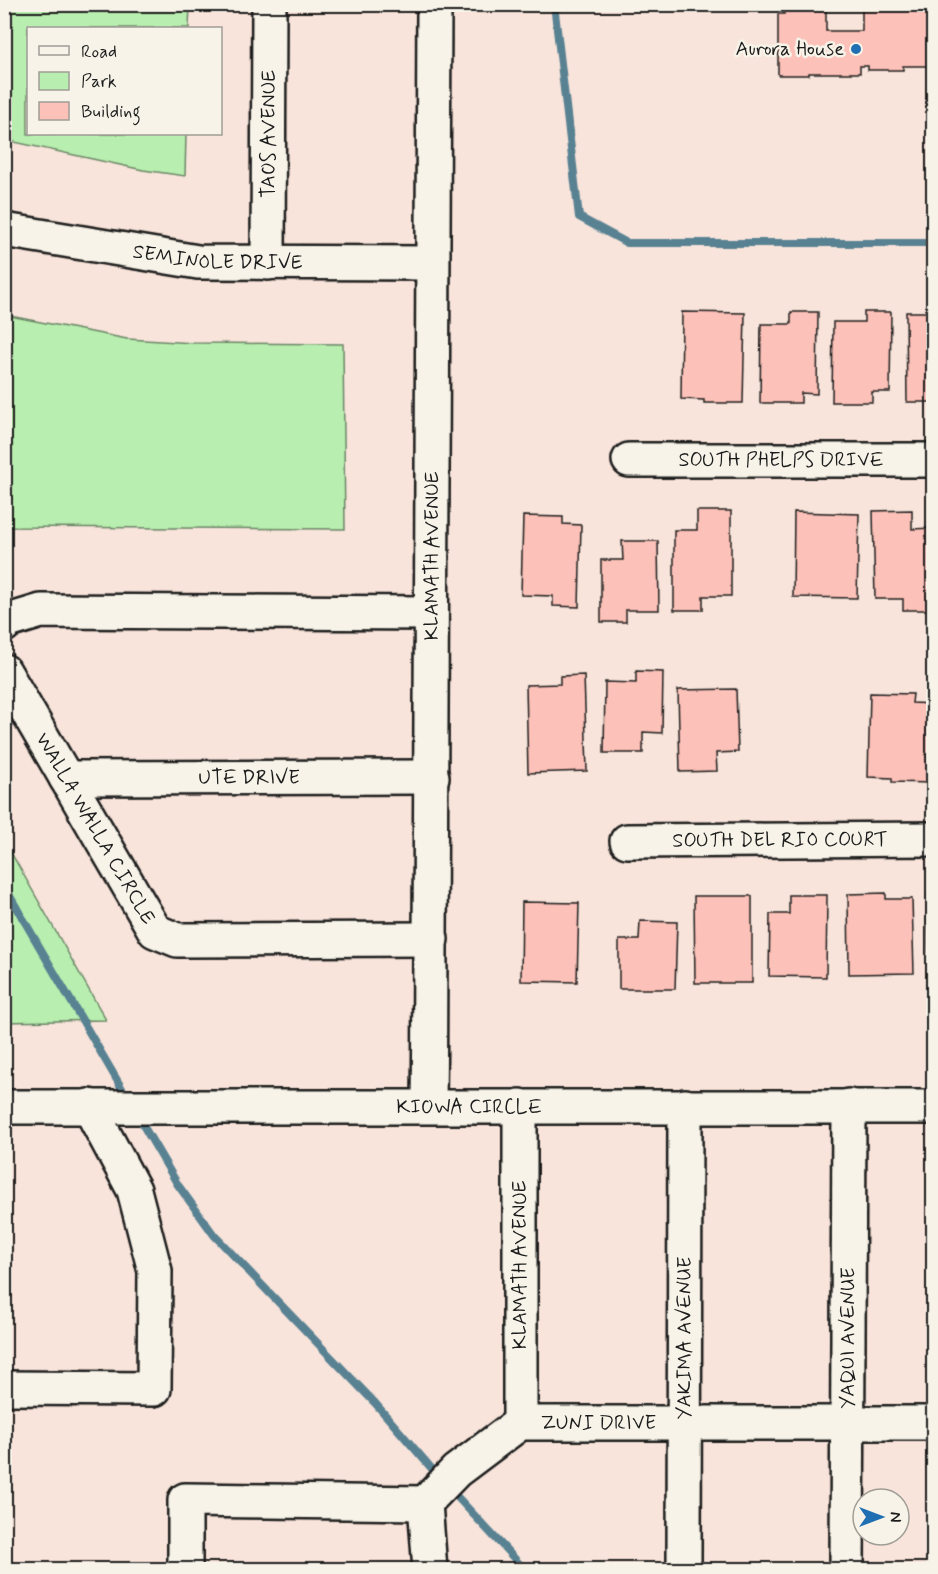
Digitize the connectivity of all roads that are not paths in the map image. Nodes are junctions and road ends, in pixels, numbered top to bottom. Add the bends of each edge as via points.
1 (269, 4) edge
2 (434, 4) edge
3 (4, 230) edge
4 (268, 263) junction
5 (432, 263) junction
6 (629, 460) dead end
7 (933, 460) edge
8 (431, 613) junction
9 (4, 625) edge
10 (4, 671) edge
11 (432, 777) junction
12 (66, 778) junction
13 (933, 838) edge
14 (627, 841) dead end
15 (431, 939) junction
16 (102, 1106) junction
17 (429, 1106) junction
18 (520, 1106) junction
19 (685, 1106) junction
20 (849, 1106) junction
21 (4, 1107) edge
22 (933, 1107) edge
23 (4, 1388) edge
24 (848, 1422) junction
25 (520, 1423) junction
26 (685, 1423) junction
27 (933, 1423) edge
28 (429, 1499) junction
29 (185, 1569) edge
30 (430, 1569) edge
31 (684, 1569) edge
32 (847, 1569) edge

1 - 4 street, TAOS AVENUE
2 - 5 street, KLAMATH AVENUE
3 - 4 street, SEMINOLE DRIVE via 198,262
4 - 5 street, SEMINOLE DRIVE
5 - 8 street, KLAMATH AVENUE
6 - 7 street, SOUTH PHELPS DRIVE
8 - 9 street via 40,611
8 - 11 street, KLAMATH AVENUE
10 - 12 street, WALLA WALLA CIRCLE
11 - 12 street, UTE DRIVE
11 - 15 street, KLAMATH AVENUE
12 - 15 street, WALLA WALLA CIRCLE via 155,931 177,940
13 - 14 street, SOUTH DEL RIO COURT
15 - 17 street, KLAMATH AVENUE
16 - 17 street, KIOWA CIRCLE
16 - 21 street, KIOWA CIRCLE
16 - 23 street via 134,1190 155,1271 154,1389
17 - 18 street, KIOWA CIRCLE
18 - 19 street, KIOWA CIRCLE
18 - 25 street, KLAMATH AVENUE
19 - 20 street, KIOWA CIRCLE
19 - 26 street, YAKIMA AVENUE
20 - 22 street, KIOWA CIRCLE
20 - 24 street, YAQUI AVENUE
24 - 26 street, ZUNI DRIVE
24 - 27 street, ZUNI DRIVE
24 - 32 street, YAQUI AVENUE
25 - 26 street, ZUNI DRIVE
25 - 28 street, ZUNI DRIVE via 456,1471
26 - 31 street, YAKIMA AVENUE
28 - 29 street via 185,1500
28 - 30 street

